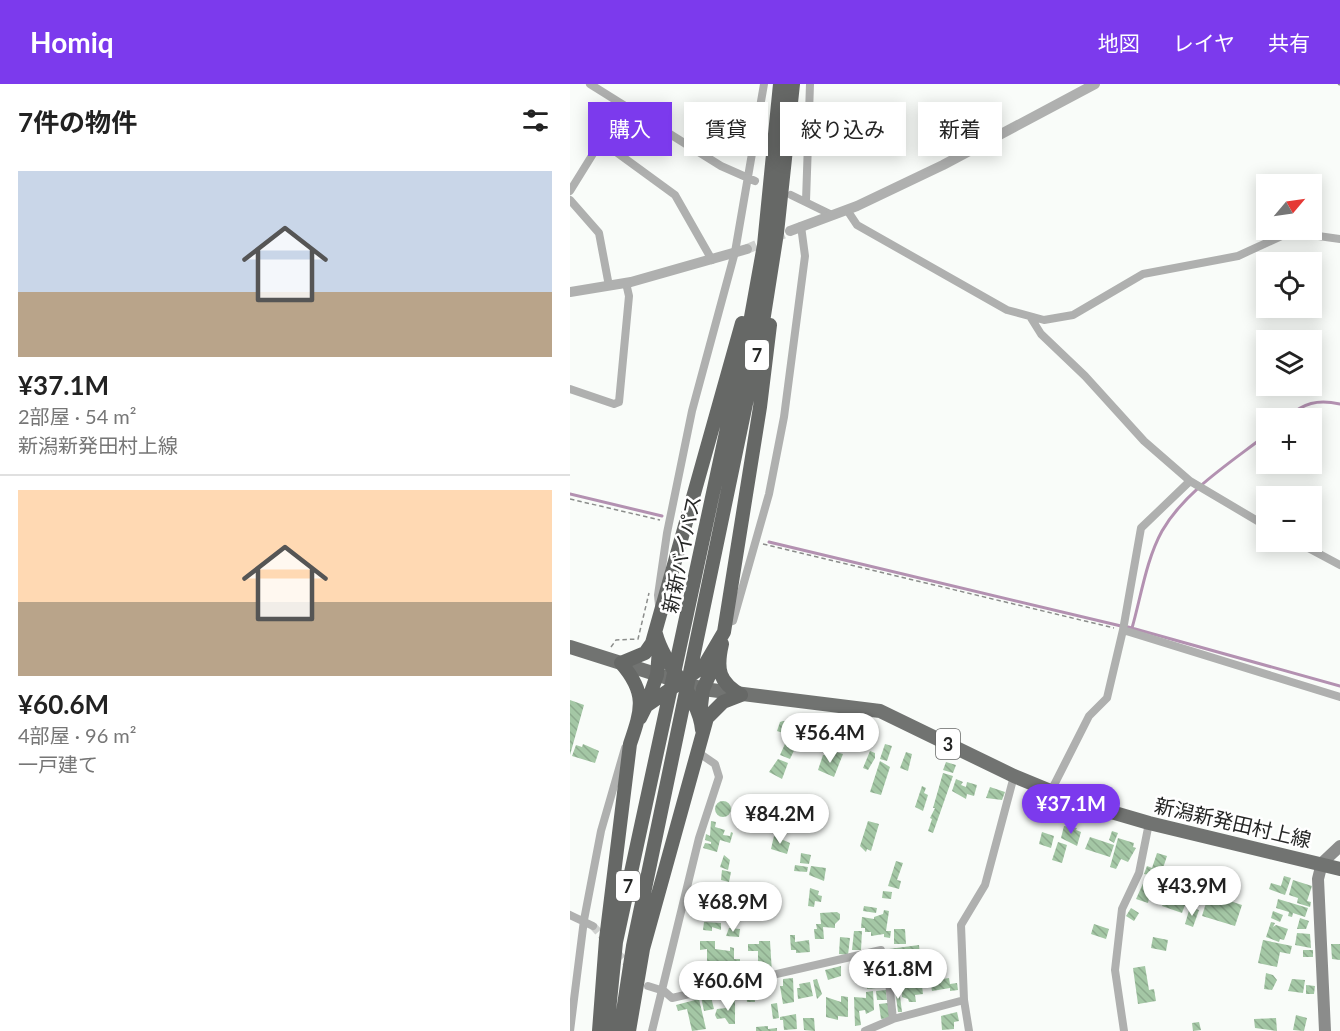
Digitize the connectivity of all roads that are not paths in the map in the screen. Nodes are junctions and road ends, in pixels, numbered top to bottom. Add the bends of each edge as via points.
1 (590, 84) edge
2 (764, 84) edge
3 (780, 84) edge
4 (793, 84) edge
5 (810, 84) edge
6 (1095, 84) edge
7 (618, 102) edge
8 (672, 135) edge
9 (592, 156) edge
10 (622, 156) edge
11 (752, 179) junction
12 (570, 191) edge
13 (790, 195) dead end
14 (570, 200) edge
15 (806, 201) junction
16 (847, 210) junction
17 (830, 214) junction
18 (789, 230) junction
19 (1340, 239) edge
20 (764, 245) junction
21 (747, 249) tunnel mouth
22 (735, 252) junction
23 (712, 260) junction
24 (626, 283) junction
25 (609, 286) junction
26 (570, 292) edge
27 (1030, 318) junction
28 (570, 389) edge
29 (1190, 481) junction
30 (1256, 520) edge
31 (1316, 552) edge
32 (1340, 565) edge
33 (661, 608) junction
34 (693, 623) junction
35 (725, 628) junction
36 (1123, 630) junction
37 (657, 640) junction
38 (570, 647) edge
39 (720, 651) junction
40 (621, 663) junction
41 (657, 675) junction
42 (680, 682) junction
43 (703, 689) junction
44 (741, 695) junction
45 (1340, 697) edge
46 (646, 706) junction
47 (700, 715) junction
48 (639, 720) junction
49 (702, 737) junction
50 (630, 744) junction
51 (699, 753) junction
52 (1014, 776) junction
53 (1051, 791) junction
54 (1149, 823) junction
55 (1340, 846) edge
56 (1323, 863) junction
57 (1340, 869) edge
58 (570, 915) edge
59 (584, 920) junction
60 (593, 926) tunnel mouth
61 (648, 986) dead end
62 (664, 991) junction
63 (964, 1000) junction
64 (893, 1019) junction
65 (570, 1031) edge
66 (599, 1031) edge
67 (607, 1031) edge
68 (620, 1031) edge
69 (629, 1031) edge
70 (652, 1031) edge
71 (865, 1031) edge
72 (969, 1031) edge
73 (1124, 1031) edge
74 (1324, 1031) edge

1 - 7 street
2 - 11 street
3 - 20 highway, 新新バイパス / 7
4 - 18 highway, 新新バイパス / 7
5 - 15 street
6 - 16 street via 943,165
8 - 11 street
9 - 12 street
10 - 23 street via 675,195
11 - 22 street
13 - 15 street
14 - 25 street via 599,233
15 - 17 street
16 - 17 street
16 - 27 street via 857,225 1007,310
17 - 18 street
18 - 34 highway, 新新バイパス / 7 via 763,322
18 - 35 highway
18 - 35 street via 805,256 783,417 756,542 733,621
19 - 27 street via 1290,232 1238,256 1143,274 1073,315 1051,320
20 - 33 highway
20 - 34 highway, 新新バイパス / 7
21 - 22 street
22 - 23 street
22 - 33 street via 692,411 669,522 658,595
23 - 24 street
24 - 25 street
24 - 28 street via 629,296 619,402 614,404
25 - 26 street
27 - 29 street via 1048,342 1144,441
29 - 30 street
29 - 36 street via 1141,528
31 - 32 street
33 - 37 highway
34 - 67 highway, 新新バイパス / 7 via 660,743 616,942
34 - 68 highway, 新新バイパス / 7
35 - 39 highway
35 - 42 highway via 709,661
36 - 45 street
36 - 53 street via 1107,698 1089,716
37 - 40 highway via 645,653
37 - 41 highway
37 - 42 highway
38 - 40 main road, 新潟新発田村上線 / 3
39 - 43 highway
39 - 44 highway via 722,680
40 - 41 main road, 新潟新発田村上線 / 3
40 - 48 highway via 639,686
41 - 42 main road, 新潟新発田村上線 / 3
41 - 46 highway
42 - 43 main road, 新潟新発田村上線 / 3
42 - 46 highway
42 - 47 highway
43 - 44 main road, 新潟新発田村上線 / 3
43 - 47 highway
44 - 49 highway via 712,710
44 - 52 main road, 新潟新発田村上線 / 3 via 880,711
46 - 48 highway
47 - 49 highway
48 - 50 highway
49 - 51 highway
50 - 59 street via 624,749 601,831
50 - 66 highway
51 - 62 street via 715,764 719,777 699,838
51 - 69 highway via 643,949
52 - 53 main road, 新潟新発田村上線 / 3
52 - 63 street via 985,885 961,925
53 - 54 main road, 新潟新発田村上線 / 3
54 - 56 main road, 新潟新発田村上線 / 3
54 - 73 street via 1139,873 1122,909 1115,970
55 - 56 main road
56 - 57 main road, 新潟新発田村上線 / 3
56 - 74 main road via 1318,879
58 - 59 street
59 - 60 street
59 - 65 street
61 - 62 street
62 - 64 street via 672,998 881,950
62 - 70 street
63 - 64 street
63 - 72 street
64 - 71 street

